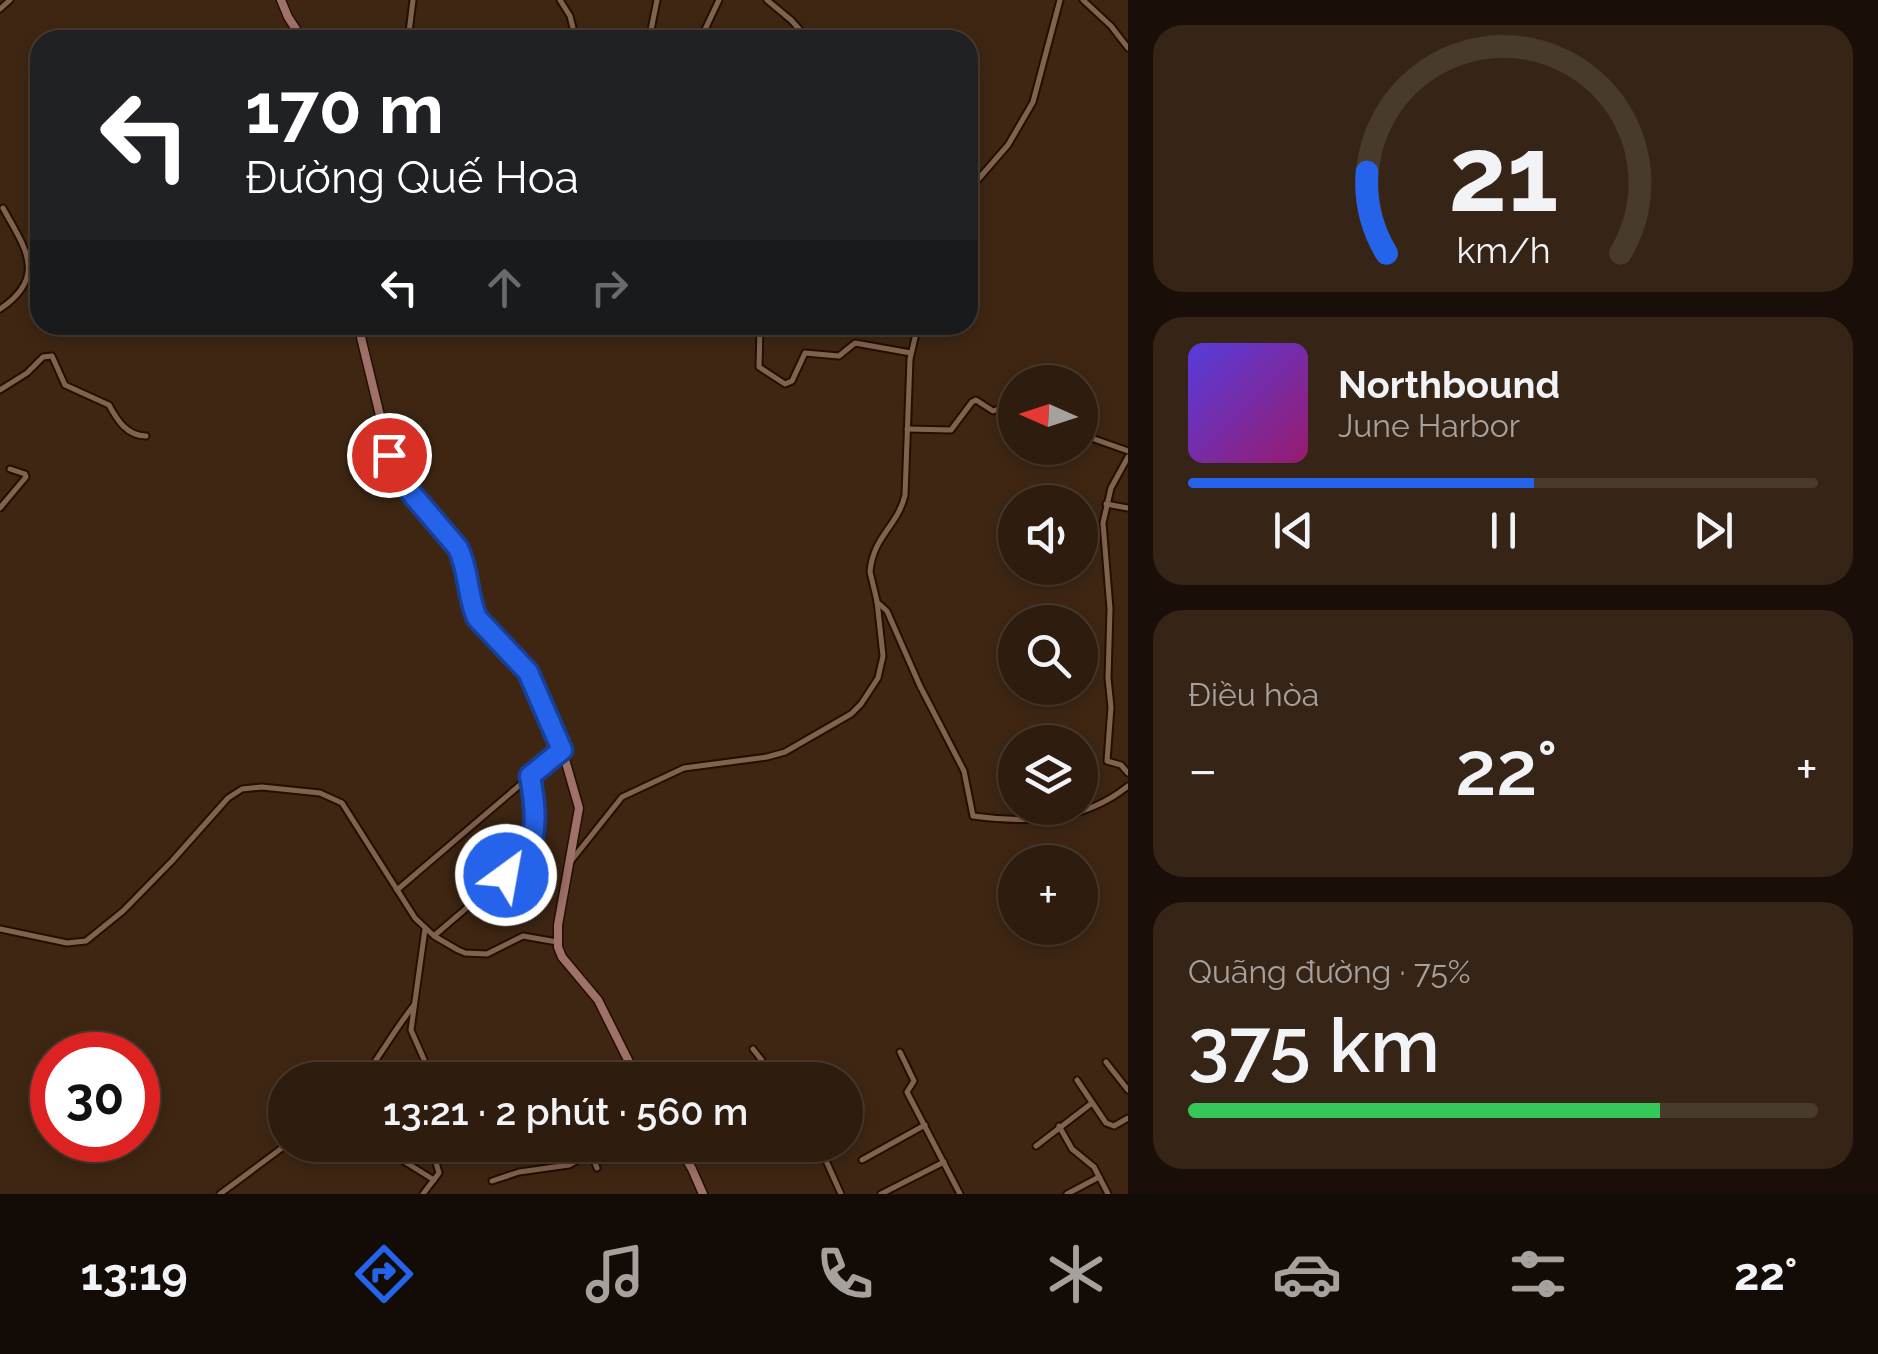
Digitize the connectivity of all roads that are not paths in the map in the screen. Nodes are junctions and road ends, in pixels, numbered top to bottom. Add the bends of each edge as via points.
1 (10, 0) edge
2 (281, 0) edge
3 (413, 0) edge
4 (560, 0) edge
5 (656, 0) edge
6 (719, 0) edge
7 (766, 0) edge
8 (1060, 0) edge
9 (1084, 0) edge
10 (0, 10) edge
11 (296, 30) edge
12 (409, 30) edge
13 (574, 30) edge
14 (651, 30) edge
15 (705, 30) edge
16 (800, 30) edge
17 (1128, 48) edge
18 (978, 180) edge
19 (2, 208) dead end
20 (0, 309) edge
21 (360, 335) edge
22 (760, 335) edge
23 (916, 335) edge
24 (911, 353) junction
25 (0, 390) edge
26 (998, 409) edge
27 (907, 429) junction
28 (146, 436) dead end
29 (1098, 442) edge
30 (1128, 454) edge
31 (10, 469) dead end
32 (1106, 504) junction
33 (0, 508) edge
34 (1128, 508) edge
35 (877, 601) junction
36 (562, 750) junction
37 (1128, 773) edge
38 (530, 776) junction
39 (1128, 786) edge
40 (569, 863) junction
41 (396, 891) junction
42 (0, 929) edge
43 (425, 929) junction
44 (434, 936) junction
45 (557, 942) junction
46 (416, 1002) junction
47 (753, 1049) dead end
48 (900, 1052) dead end
49 (374, 1062) edge
50 (426, 1062) edge
51 (628, 1062) edge
52 (763, 1062) edge
53 (1106, 1062) dead end
54 (1077, 1080) dead end
55 (1128, 1090) edge
56 (1092, 1103) junction
57 (1128, 1118) edge
58 (924, 1125) junction
59 (1059, 1126) junction
60 (1036, 1146) dead end
61 (268, 1158) edge
62 (863, 1159) edge
63 (405, 1162) edge
64 (437, 1162) edge
65 (573, 1162) edge
66 (594, 1162) edge
67 (688, 1162) edge
68 (827, 1162) edge
69 (944, 1162) junction
70 (596, 1168) dead end
71 (1099, 1177) junction
72 (434, 1180) junction
73 (492, 1181) dead end
74 (896, 1191) edge
75 (958, 1193) edge
76 (220, 1194) edge
77 (423, 1194) edge
78 (703, 1194) edge
79 (841, 1194) edge
80 (881, 1194) edge
81 (1068, 1194) edge
82 (1108, 1194) edge

1 - 10 street
2 - 11 street
3 - 12 street
4 - 13 street
5 - 14 street
6 - 15 street
7 - 16 street
8 - 18 street via 1033,102
9 - 17 street
19 - 20 street via 26,248 27,265 23,286
21 - 36 street via 393,469 458,548 477,618 528,672
22 - 24 street via 759,367 785,384 805,353 839,356 855,343
23 - 24 street
24 - 27 street
25 - 28 street via 52,356 65,386 109,405 128,430
26 - 27 street via 976,400 951,430
27 - 35 street via 903,504 872,557
29 - 30 street
30 - 32 street
31 - 33 street via 26,477
32 - 34 street
32 - 37 street via 1107,761
35 - 39 street via 964,771 973,816 1051,820 1104,804
35 - 40 street via 882,667 851,714 785,752 684,768 622,796
36 - 38 street
36 - 40 street via 579,808
38 - 41 street
38 - 44 street via 536,814 525,858
40 - 45 street
41 - 42 street via 342,803 320,793 250,788 228,798 86,942
41 - 43 street
43 - 44 street
43 - 46 street
44 - 45 street via 480,955 523,936
45 - 51 street via 598,1000
46 - 49 street
46 - 50 street via 411,1030
47 - 52 street
48 - 58 street via 914,1081 907,1092
53 - 55 street
54 - 56 street
56 - 57 street via 1110,1126
56 - 59 street
58 - 62 street
58 - 69 street
59 - 60 street
59 - 71 street
61 - 76 street
63 - 72 street
64 - 72 street
65 - 73 street
66 - 70 street
67 - 78 street
68 - 79 street
69 - 74 street
69 - 75 street
71 - 81 street
71 - 82 street
72 - 77 street
74 - 80 street

